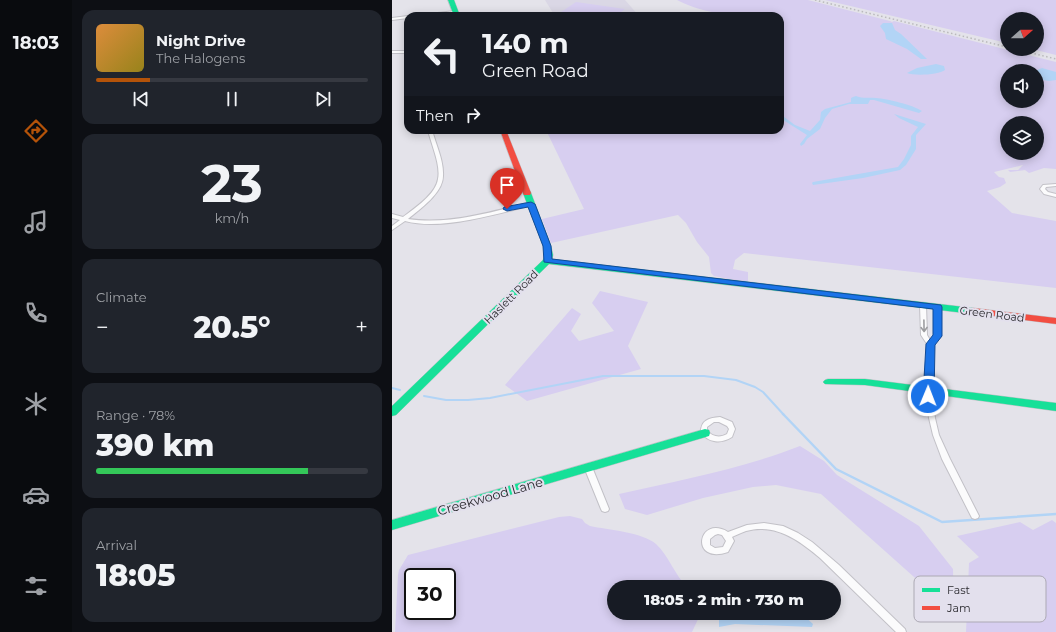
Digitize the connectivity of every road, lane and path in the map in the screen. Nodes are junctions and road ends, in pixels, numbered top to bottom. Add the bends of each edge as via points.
1 (452, 0) edge
2 (455, 12) edge
3 (404, 17) edge
4 (392, 18) edge
5 (392, 52) edge
6 (404, 52) edge
7 (431, 134) edge
8 (504, 134) edge
9 (1056, 185) edge
10 (1056, 196) edge
11 (531, 204) junction
12 (392, 216) edge
13 (403, 220) junction
14 (392, 228) edge
15 (547, 261) junction
16 (923, 305) junction
17 (938, 307) junction
18 (1056, 321) edge
19 (930, 344) junction
20 (828, 382) dead end
21 (928, 390) junction
22 (1056, 407) edge
23 (392, 412) edge
24 (705, 433) dead end
25 (588, 467) junction
26 (605, 509) dead end
27 (976, 516) dead end
28 (392, 525) edge
29 (728, 535) dead end
30 (902, 632) edge

1 - 2 street
3 - 4 street
5 - 6 street
7 - 13 street via 440,184 431,196
8 - 11 street, Haslett Road
9 - 10 street via 1045,186 1042,189
11 - 13 street via 447,221
11 - 15 street, Haslett Road via 547,246
12 - 13 street
13 - 14 street
15 - 16 street, Green Road
15 - 23 street, Haslett Road
16 - 17 street, Green Road
16 -> 19 street via 924,335
17 - 18 street, Green Road
17 - 19 street via 938,336
19 - 21 street
20 - 21 street via 865,382
21 - 22 street
21 - 27 street via 936,435
24 - 25 street, Creekwood Lane
25 - 26 street
25 - 28 street, Creekwood Lane
29 - 30 street via 750,527 766,526 783,529 798,536 823,555

